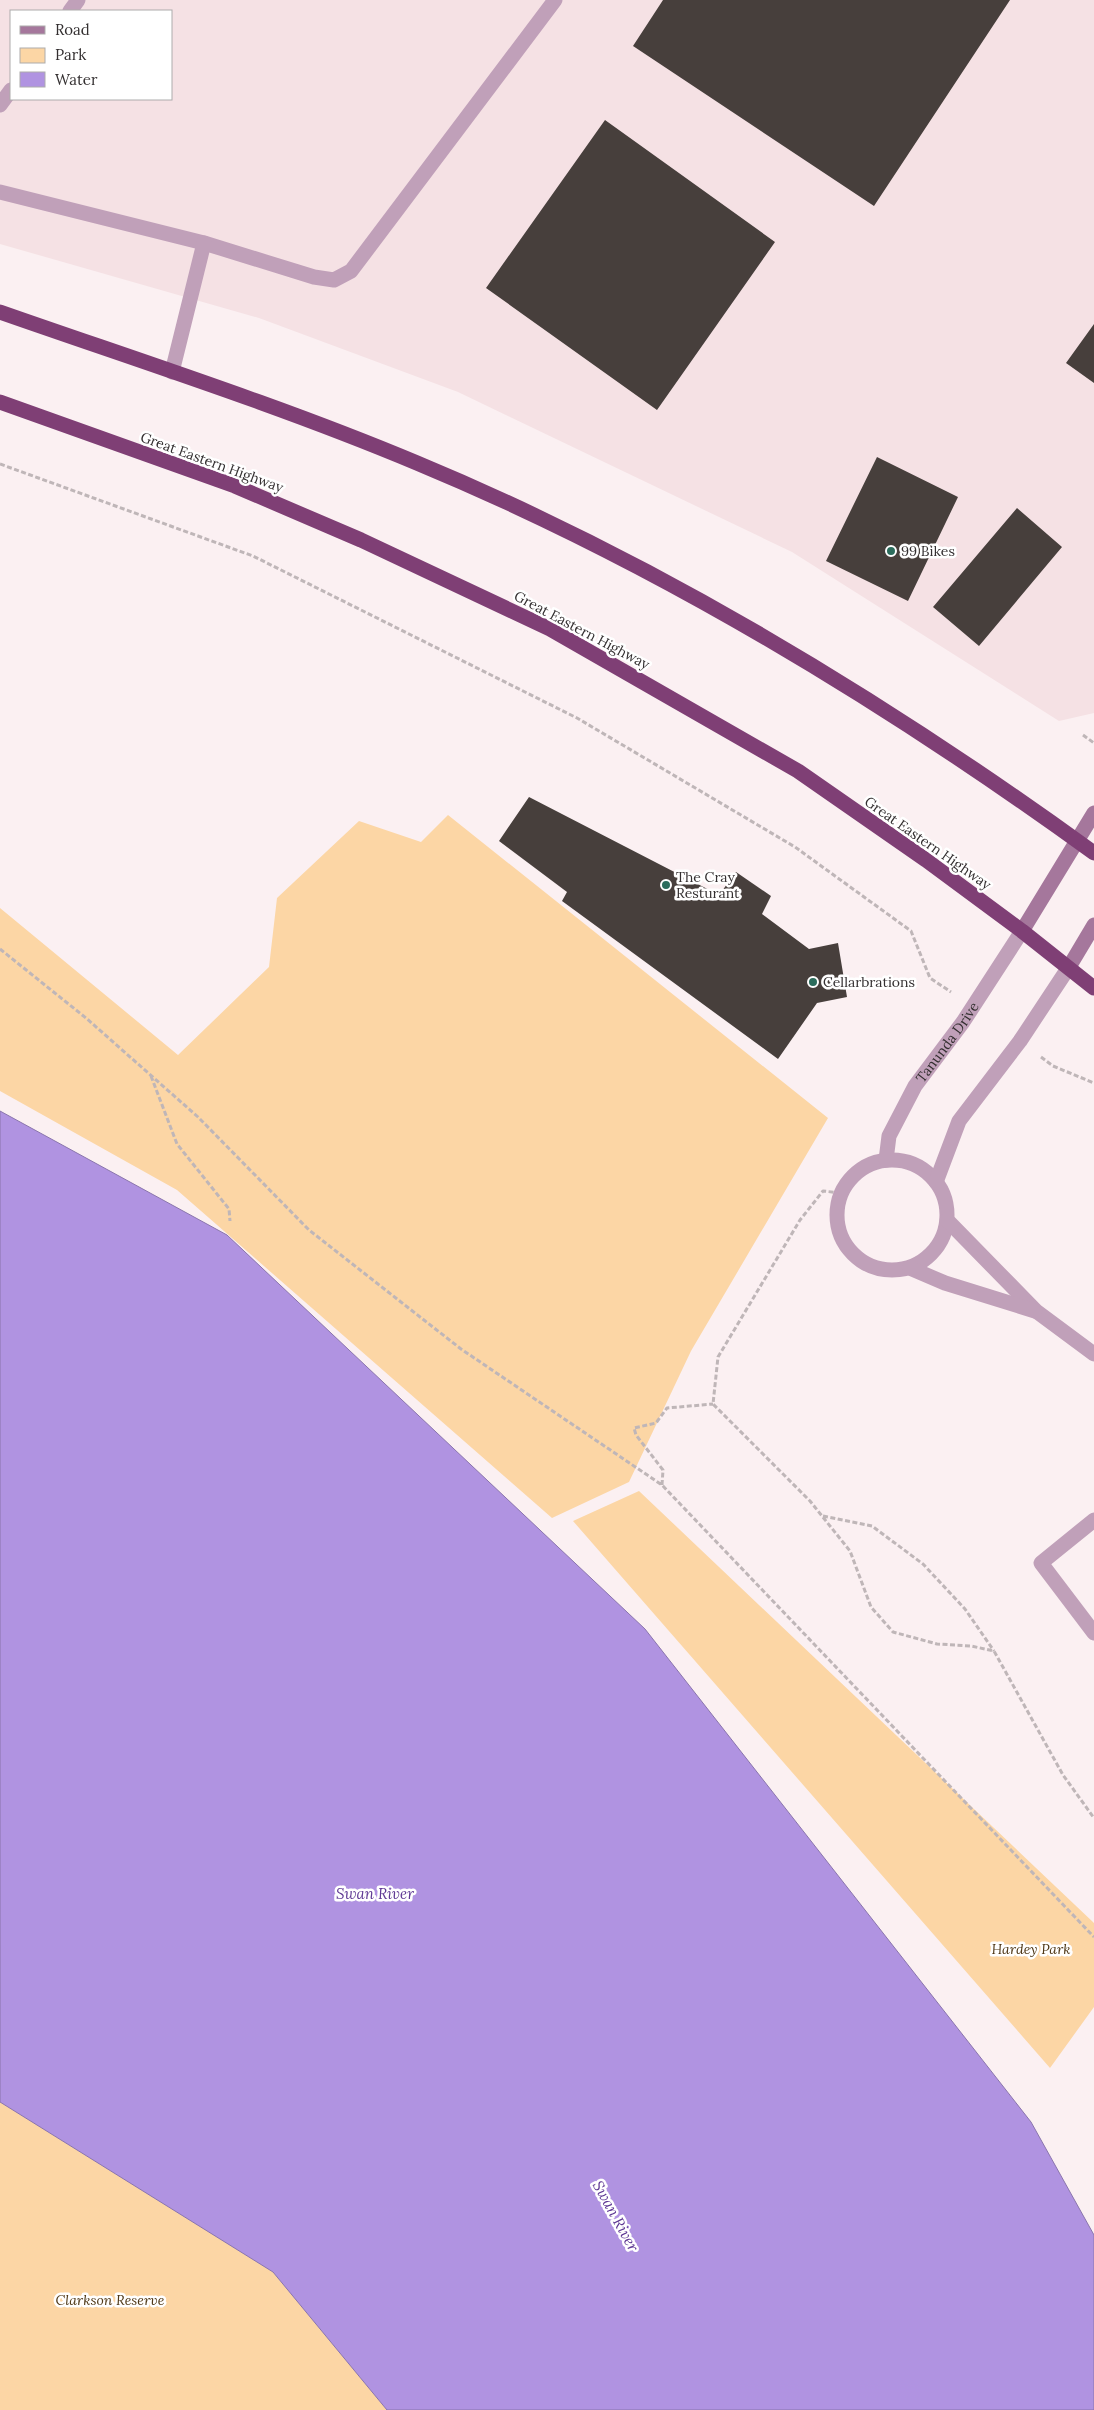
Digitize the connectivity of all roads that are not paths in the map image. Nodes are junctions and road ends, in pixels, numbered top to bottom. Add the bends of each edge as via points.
1 (554, 0) edge
2 (10, 91) edge
3 (0, 105) edge
4 (0, 192) edge
5 (204, 243) junction
6 (0, 312) edge
7 (172, 372) junction
8 (0, 402) edge
9 (1094, 813) edge
10 (1077, 840) junction
11 (1094, 853) edge
12 (1094, 926) edge
13 (1022, 931) junction
14 (1069, 967) junction
15 (1094, 988) edge
16 (886, 1160) junction
17 (936, 1182) junction
18 (947, 1220) junction
19 (910, 1268) junction
20 (1036, 1311) junction
21 (1094, 1354) edge
22 (1094, 1520) edge
23 (1094, 1633) edge

1 - 5 lane via 351,271 334,280 314,277
2 - 3 lane
4 - 5 lane
5 - 7 lane
6 - 7 highway
7 - 10 highway via 294,413 420,464 595,545 716,609 909,724
8 - 13 highway, Great Eastern Highway via 235,486 361,540 550,628 798,771
9 - 10 main road
10 - 11 highway
10 - 13 main road
12 - 14 main road
13 - 14 highway, Great Eastern Highway
13 - 16 lane, Tanunda Drive via 915,1086 889,1136
14 - 15 highway, Great Eastern Highway
14 - 17 lane via 1020,1041 959,1121
16 - 17 lane via 905,1160 922,1168
16 - 19 lane via 872,1163 848,1180 837,1210 838,1229 858,1258 874,1267
17 - 18 lane via 943,1193
18 - 19 lane via 935,1249
18 - 20 lane
19 - 20 lane via 945,1283
20 - 21 lane
22 - 23 lane via 1041,1563

